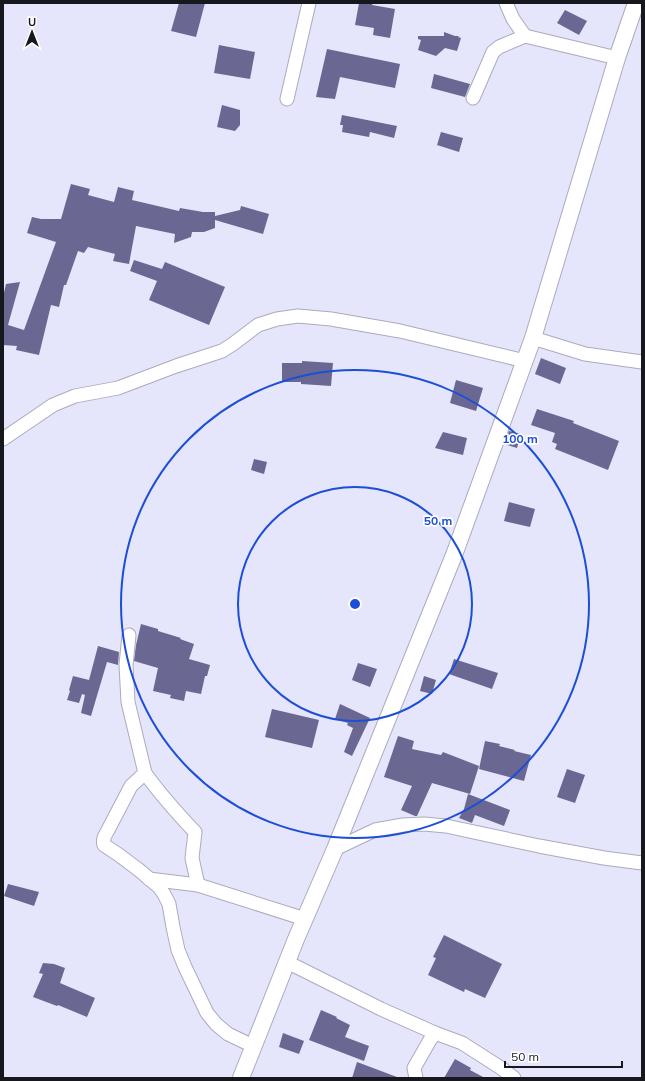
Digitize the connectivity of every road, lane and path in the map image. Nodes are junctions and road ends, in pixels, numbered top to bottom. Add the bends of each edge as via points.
1 (309, 3) edge
2 (506, 3) edge
3 (636, 3) edge
4 (525, 36) junction
5 (617, 58) junction
6 (473, 98) dead end
7 (287, 99) dead end
8 (533, 338) junction
9 (525, 361) junction
10 (642, 362) edge
11 (3, 439) edge
12 (129, 635) dead end
13 (144, 773) junction
14 (335, 849) junction
15 (642, 863) edge
16 (149, 879) junction
17 (198, 885) junction
18 (305, 920) junction
19 (287, 962) junction
20 (435, 1034) junction
21 (253, 1046) junction
22 (241, 1078) edge
23 (416, 1078) edge
24 (514, 1078) edge

1 - 7 street
2 - 4 street
3 - 5 street
4 - 5 street
4 - 6 street via 493,52
5 - 8 street
8 - 9 street
8 - 10 street via 585,354
9 - 11 street via 400,331 331,319 298,316 277,319 258,325 222,351 118,388 75,396 53,405
9 - 14 street via 454,555
12 - 13 street via 126,665 128,702
13 - 16 street via 131,786 103,843
13 - 17 street via 195,832 192,858
14 - 15 street via 375,830 424,824
14 - 18 street
16 - 17 street
16 - 21 street via 159,887 169,904 178,950 207,1013 228,1034
17 - 18 street
18 - 19 street
19 - 20 street
19 - 21 street
20 - 23 street via 414,1068
20 - 24 street via 462,1043
21 - 22 street

